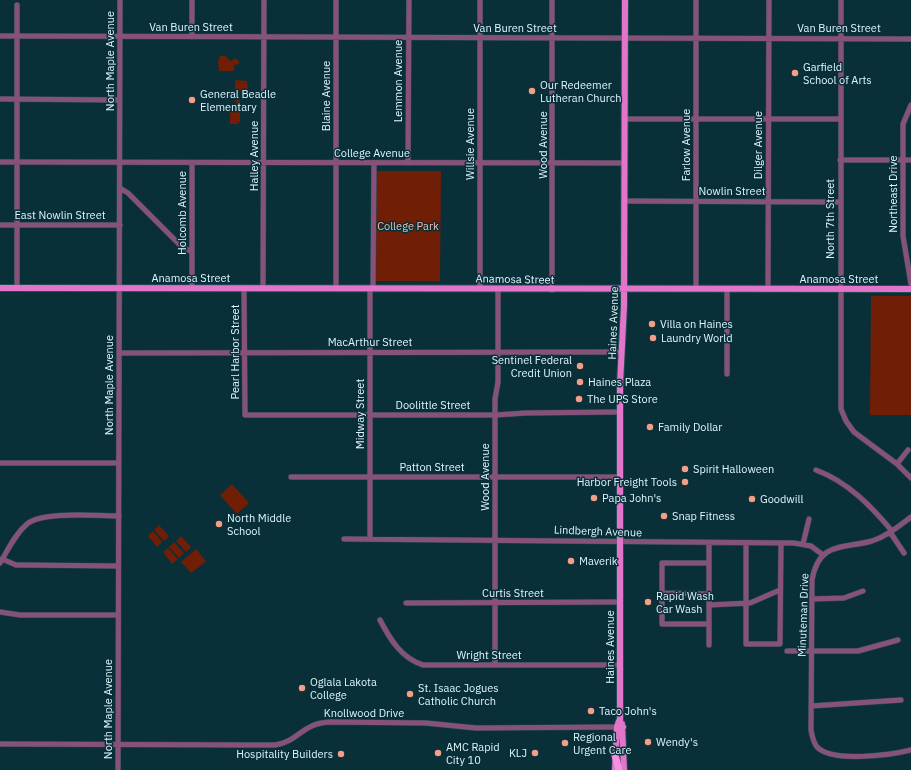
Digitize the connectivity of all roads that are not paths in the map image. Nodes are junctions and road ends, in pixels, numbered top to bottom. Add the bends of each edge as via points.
1 (120, 0) edge
2 (192, 0) edge
3 (264, 0) edge
4 (336, 0) edge
5 (409, 0) edge
6 (480, 0) edge
7 (552, 0) edge
8 (625, 0) edge
9 (696, 0) edge
10 (768, 0) edge
11 (840, 0) edge
12 (17, 5) dead end
13 (0, 36) edge
14 (18, 36) junction
15 (120, 37) junction
16 (192, 37) junction
17 (264, 38) junction
18 (336, 38) junction
19 (408, 38) junction
20 (480, 38) junction
21 (552, 38) junction
22 (625, 38) junction
23 (696, 38) junction
24 (768, 38) junction
25 (840, 38) junction
26 (911, 39) edge
27 (0, 99) edge
28 (18, 99) junction
29 (119, 100) junction
30 (911, 104) edge
31 (624, 120) junction
32 (696, 120) junction
33 (768, 120) junction
34 (840, 120) junction
35 (840, 160) junction
36 (903, 160) junction
37 (911, 160) edge
38 (0, 162) edge
39 (18, 162) junction
40 (120, 162) junction
41 (192, 163) junction
42 (264, 163) junction
43 (336, 163) junction
44 (374, 163) junction
45 (408, 163) junction
46 (480, 163) junction
47 (553, 163) junction
48 (624, 163) junction
49 (120, 188) junction
50 (624, 201) junction
51 (696, 201) junction
52 (768, 201) junction
53 (840, 202) junction
54 (0, 225) edge
55 (17, 225) junction
56 (120, 225) junction
57 (192, 252) junction
58 (911, 284) edge
59 (0, 288) edge
60 (16, 288) junction
61 (120, 288) junction
62 (192, 288) junction
63 (244, 288) junction
64 (263, 288) junction
65 (336, 288) junction
66 (372, 289) junction
67 (480, 289) junction
68 (498, 289) junction
69 (727, 289) junction
70 (768, 289) junction
71 (840, 289) junction
72 (911, 289) edge
73 (552, 290) junction
74 (624, 290) junction
75 (696, 290) junction
76 (119, 352) junction
77 (245, 352) junction
78 (370, 352) junction
79 (498, 352) junction
80 (622, 352) junction
81 (727, 374) dead end
82 (620, 412) junction
83 (245, 415) joint
84 (370, 415) junction
85 (496, 415) junction
86 (908, 450) dead end
87 (0, 463) edge
88 (119, 463) junction
89 (897, 464) junction
90 (816, 470) dead end
91 (291, 477) dead end
92 (370, 477) junction
93 (495, 477) junction
94 (620, 477) junction
95 (911, 478) edge
96 (119, 516) junction
97 (911, 517) edge
98 (809, 519) dead end
99 (891, 532) junction
100 (344, 539) dead end
101 (370, 539) junction
102 (495, 540) junction
103 (620, 541) junction
104 (709, 543) junction
105 (746, 543) junction
106 (780, 543) junction
107 (803, 544) junction
108 (904, 553) dead end
109 (823, 555) junction
110 (1, 561) edge
111 (709, 563) junction
112 (118, 566) junction
113 (780, 590) junction
114 (863, 590) dead end
115 (662, 593) junction
116 (709, 594) junction
117 (812, 599) junction
118 (620, 602) junction
119 (406, 603) dead end
120 (495, 603) junction
121 (746, 604) junction
122 (709, 605) junction
123 (0, 612) edge
124 (118, 615) junction
125 (380, 620) dead end
126 (709, 624) junction
127 (898, 640) dead end
128 (709, 645) dead end
129 (787, 651) dead end
130 (811, 651) junction
131 (495, 665) junction
132 (620, 665) junction
133 (901, 700) dead end
134 (811, 706) junction
135 (620, 727) junction
136 (0, 744) edge
137 (118, 744) junction
138 (911, 750) edge
139 (616, 755) joint
140 (624, 767) edge
141 (118, 770) edge
142 (616, 770) edge

1 - 15 street, North Maple Avenue
2 - 16 street
3 - 17 street, Halley Avenue
4 - 18 street, Blaine Avenue
5 - 19 street, Lemmon Avenue
6 - 20 street, Willsie Avenue
7 - 21 street, Wood Avenue
8 - 22 main road, Haines Avenue
9 - 23 street, Farlow Avenue
10 - 24 street, Dilger Avenue
11 - 25 street, North 7th Street
12 - 14 street
13 - 14 street, Van Buren Street
14 - 15 street, Van Buren Street
14 - 28 street
15 - 16 street, Van Buren Street
15 - 29 street, North Maple Avenue
16 - 17 street, Van Buren Street
17 - 18 street, Van Buren Street
17 - 42 street, Halley Avenue
18 - 19 street, Van Buren Street
18 - 43 street, Blaine Avenue
19 - 20 street, Van Buren Street
19 - 45 street, Lemmon Avenue
20 - 21 street, Van Buren Street
20 - 46 street, Willsie Avenue
21 - 22 street, Van Buren Street
21 - 47 street, Wood Avenue
22 - 23 street, Van Buren Street
22 - 31 main road, Haines Avenue
23 - 24 street, Van Buren Street
23 - 32 street, Farlow Avenue
24 - 25 street, Van Buren Street
24 - 33 street, Dilger Avenue
25 - 26 street, Van Buren Street
25 - 34 street, North 7th Street
27 - 28 street
28 - 29 street
28 - 39 street
29 - 40 street, North Maple Avenue
30 - 36 street, Northeast Drive via 903,124
31 - 32 street
31 - 48 main road, Haines Avenue
32 - 33 street
32 - 51 street, Farlow Avenue
33 - 34 street
33 - 52 street, Dilger Avenue
34 - 35 street, North 7th Street
35 - 36 street
35 - 53 street, North 7th Street
36 - 37 street
36 - 58 street, Northeast Drive via 903,236
38 - 39 street, College Avenue
39 - 40 street, College Avenue
39 - 55 street
40 - 41 street, College Avenue
40 - 49 street, North Maple Avenue
41 - 42 street, College Avenue
41 - 57 street, Holcomb Avenue
42 - 43 street, College Avenue
42 - 64 street, Halley Avenue
43 - 44 street, College Avenue
43 - 65 street, Blaine Avenue
44 - 45 street, College Avenue
44 - 66 street, Midway Street
45 - 46 street, College Avenue
46 - 47 street, College Avenue
46 - 67 street, Willsie Avenue
47 - 48 street, College Avenue
47 - 73 street, Wood Avenue
48 - 50 main road, Haines Avenue
49 - 56 street, North Maple Avenue
49 - 57 street via 182,247
50 - 51 street, Nowlin Street
50 - 74 main road, Haines Avenue
51 - 52 street, Nowlin Street
51 - 75 street, Farlow Avenue
52 - 53 street, Nowlin Street
52 - 70 street, Dilger Avenue
53 - 71 street, North 7th Street
54 - 55 street, East Nowlin Street
55 - 56 street, East Nowlin Street
55 - 60 street
56 - 61 street, North Maple Avenue
57 - 62 street, Holcomb Avenue
59 - 60 main road, Anamosa Street
60 - 61 main road, Anamosa Street
61 - 62 main road, Anamosa Street
61 - 76 street, North Maple Avenue
62 - 63 main road, Anamosa Street
63 - 64 main road, Anamosa Street
63 - 77 street, Pearl Harbor Street
64 - 65 main road, Anamosa Street
65 - 66 main road, Anamosa Street
66 - 67 main road, Anamosa Street
66 - 78 street, Midway Street
67 - 68 main road, Anamosa Street
68 - 73 main road, Anamosa Street
68 - 79 street, Wood Avenue
69 - 70 main road, Anamosa Street
69 - 75 main road, Anamosa Street
69 - 81 street
70 - 71 main road, Anamosa Street
71 - 72 main road, Anamosa Street
71 - 89 street, North 7th Street via 841,409 854,432
73 - 74 main road, Anamosa Street
74 - 75 main road, Anamosa Street
74 - 80 main road, Haines Avenue
76 - 77 street, MacArthur Street
76 - 88 street, North Maple Avenue
77 - 78 street, MacArthur Street
77 - 83 street, Pearl Harbor Street
78 - 79 street, MacArthur Street
78 - 84 street, Midway Street
79 - 80 street, MacArthur Street
79 - 85 street, Wood Avenue
80 - 82 main road, Haines Avenue
82 - 85 street, Doolittle Street
82 - 94 main road, Haines Avenue
83 - 84 street, Doolittle Street
84 - 85 street, Doolittle Street
84 - 92 street, Midway Street
85 - 93 street, Wood Avenue
86 - 89 street
87 - 88 street
88 - 96 street, North Maple Avenue
89 - 95 street, North 7th Street
90 - 99 street via 831,476 865,501
91 - 92 street, Patton Street
92 - 93 street, Patton Street
92 - 101 street, Midway Street
93 - 94 street, Patton Street
93 - 102 street, Wood Avenue
94 - 103 main road, Haines Avenue
96 - 110 street via 38,518 27,524 18,534
96 - 112 street, North Maple Avenue
97 - 99 street
98 - 107 street
99 - 108 street
99 - 109 street via 873,540 836,547
100 - 101 street, Lindbergh Avenue
101 - 102 street, Lindbergh Avenue
102 - 103 street, Lindbergh Avenue
102 - 120 street, Wood Avenue
103 - 104 street, Lindbergh Avenue
103 - 118 main road, Haines Avenue
104 - 105 street, Lindbergh Avenue
104 - 111 street
105 - 106 street, Lindbergh Avenue
105 - 121 street
106 - 107 street, Lindbergh Avenue
106 - 113 street
107 - 109 street, Lindbergh Avenue via 811,546
109 - 117 street, Minuteman Drive via 813,571
110 - 112 street via 23,565
111 - 115 street via 662,563
111 - 116 street
112 - 124 street, North Maple Avenue
113 - 121 street
113 - 121 street via 780,644 746,644
114 - 117 street via 844,598
115 - 116 street
115 - 126 street via 662,624
116 - 122 street
117 - 130 street, Minuteman Drive
118 - 120 street, Curtis Street
118 - 132 main road, Haines Avenue
119 - 120 street, Curtis Street
120 - 131 street, Wood Avenue
121 - 122 street
122 - 126 street
123 - 124 street via 20,615
124 - 137 street, North Maple Avenue
125 - 131 street, Wright Street via 398,648 418,664
126 - 128 street
127 - 130 street via 858,651
129 - 130 street
130 - 134 street, Minuteman Drive
131 - 132 street, Wright Street
132 - 135 main road, Haines Avenue
133 - 134 street
134 - 138 street, Minuteman Drive via 813,739 817,747 827,753 868,756
135 - 137 street, Knollwood Drive via 476,728 426,723 330,722 314,724 289,741 275,745
135 - 139 main road
135 - 140 main road
136 - 137 street, Knollwood Drive
137 - 141 street, North Maple Avenue
139 - 142 highway

